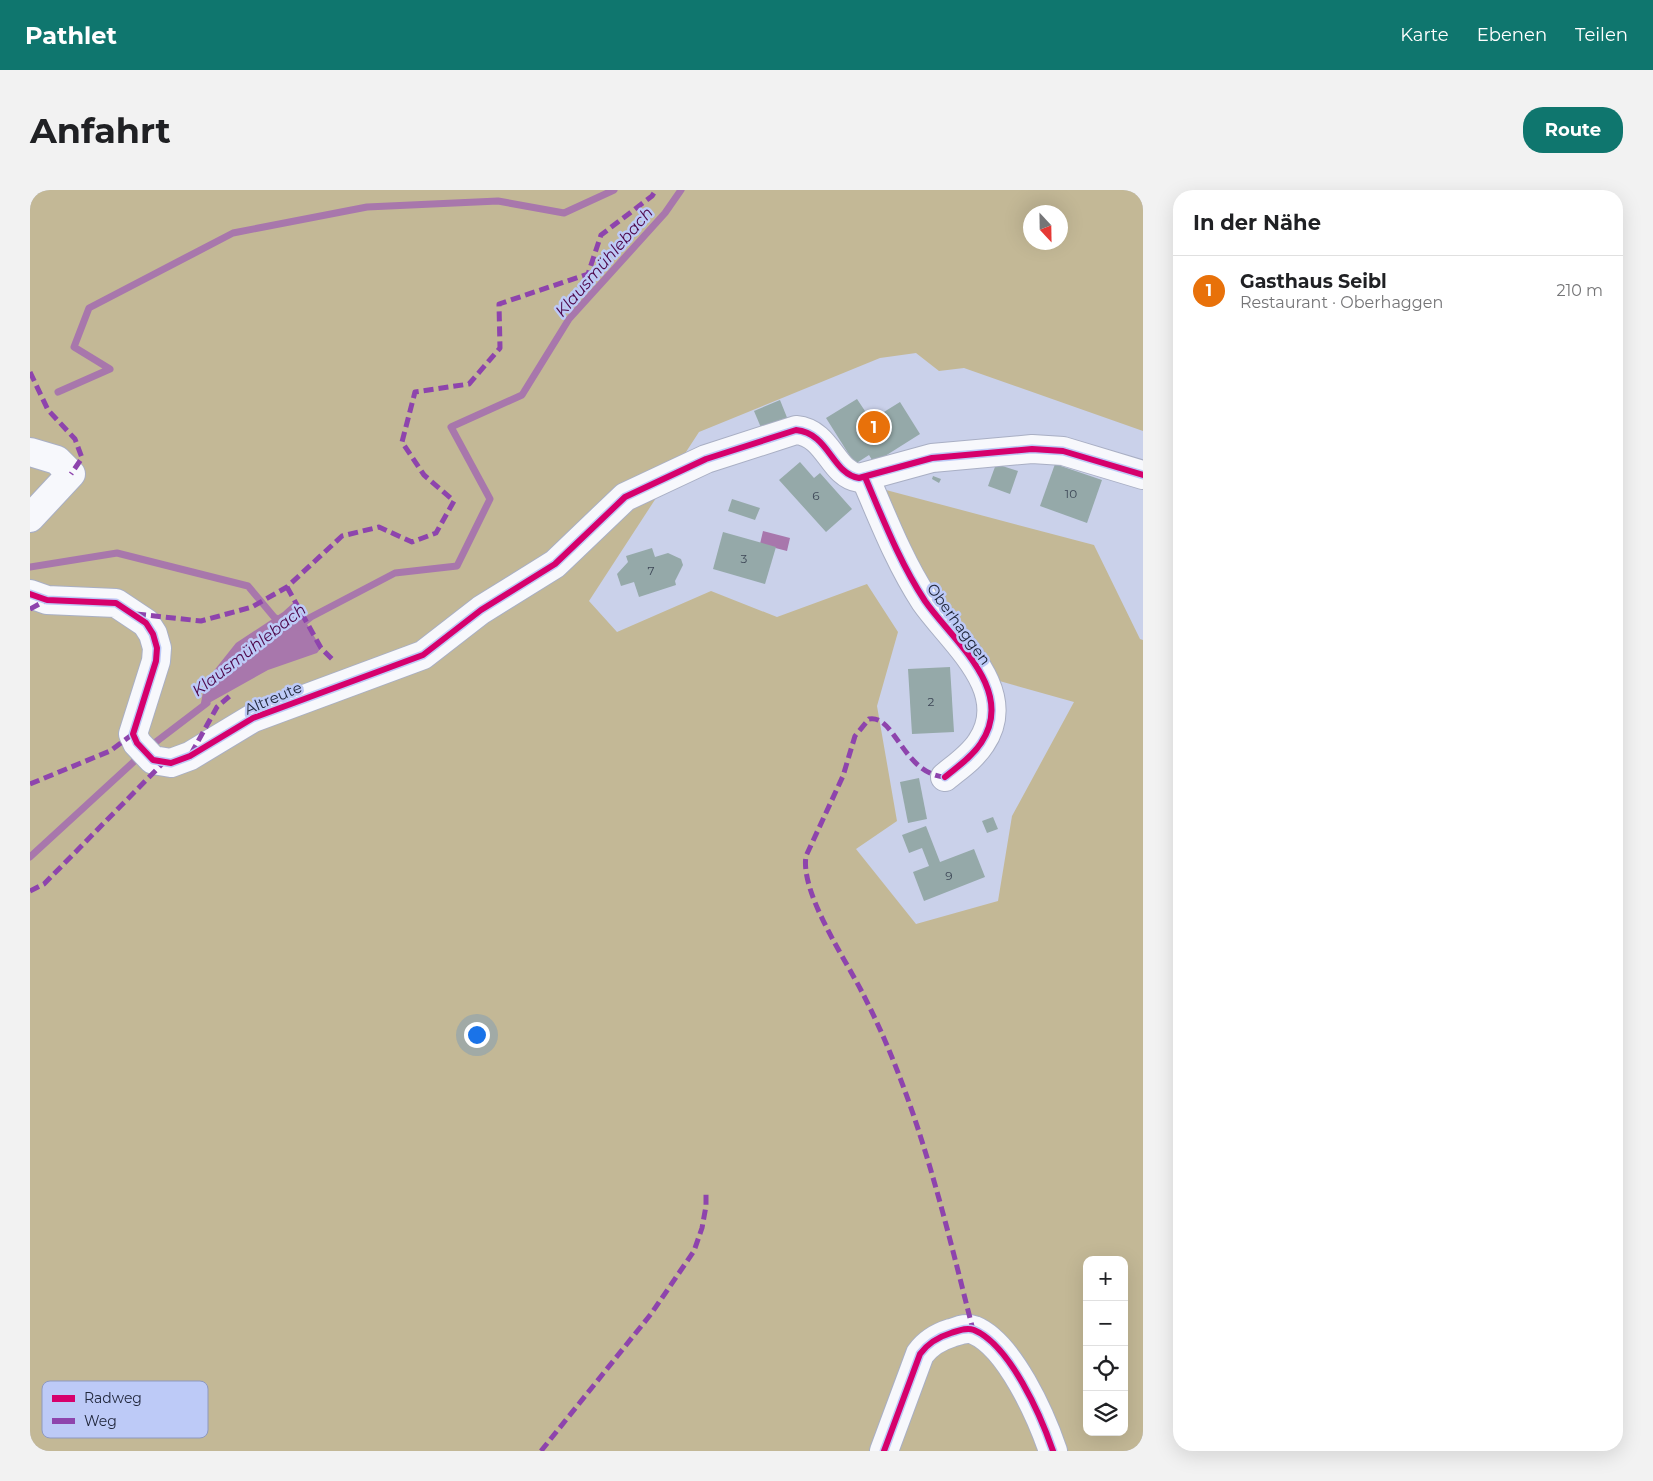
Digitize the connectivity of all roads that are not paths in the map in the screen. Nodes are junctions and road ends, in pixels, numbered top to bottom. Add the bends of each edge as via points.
1 (30, 452) edge
2 (1143, 475) edge
3 (865, 477) junction
4 (30, 518) edge
5 (30, 594) edge
6 (945, 777) dead end
7 (884, 1451) edge
8 (1052, 1451) edge

1 - 4 street via 57,460 71,474
2 - 3 street via 1063,451 1032,449 932,458
3 - 5 street, Altreute via 853,478 847,474 816,437 807,431 796,430 706,459 625,497 556,564 481,610 423,655 253,718 190,756 170,764 145,752 133,734 156,661 157,648 146,623 116,603 48,600
3 - 6 street, Oberhaggen via 915,585 977,666 989,697 991,717 984,738 971,755
7 - 8 street via 920,1354 936,1339 966,1329 982,1335 1016,1373 1035,1403

